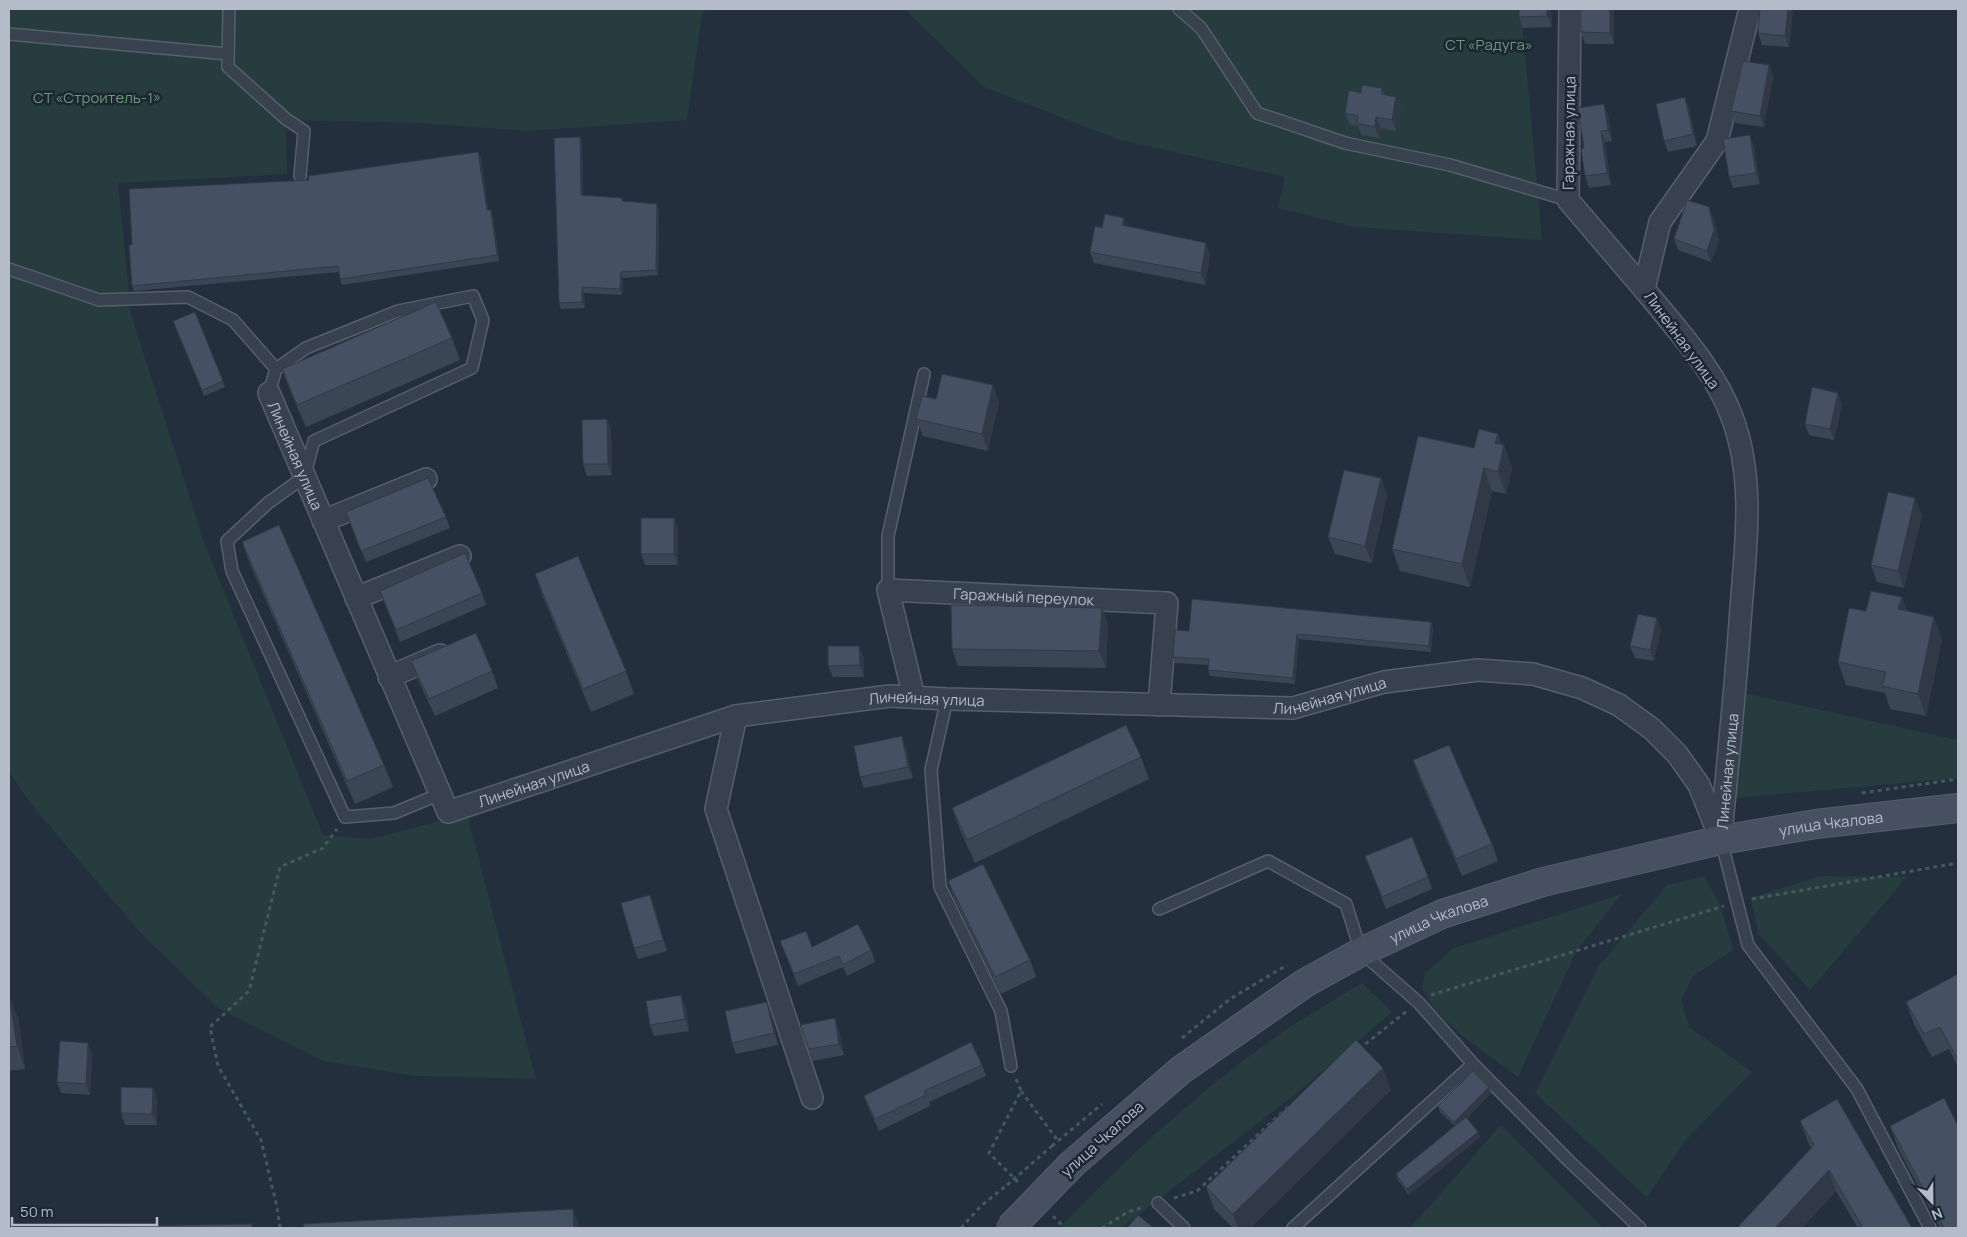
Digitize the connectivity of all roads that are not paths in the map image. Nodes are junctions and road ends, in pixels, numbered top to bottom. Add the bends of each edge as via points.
1 (229, 9) edge
2 (1179, 9) edge
3 (1570, 9) edge
4 (1750, 9) edge
5 (9, 34) edge
6 (228, 54) junction
7 (300, 176) dead end
8 (1568, 200) junction
9 (9, 269) edge
10 (1644, 289) junction
11 (276, 369) junction
12 (924, 374) dead end
13 (269, 393) joint
14 (304, 477) junction
15 (426, 478) edge
16 (323, 520) junction
17 (460, 556) edge
18 (888, 590) junction
19 (356, 598) junction
20 (458, 647) edge
21 (390, 677) junction
22 (914, 697) junction
23 (946, 699) junction
24 (1158, 705) junction
25 (736, 716) junction
26 (440, 794) junction
27 (1958, 808) edge
28 (1720, 840) junction
29 (1159, 909) dead end
30 (1362, 952) junction
31 (1472, 1064) junction
32 (1011, 1066) road end
33 (812, 1098) dead end
34 (1158, 1203) road end
35 (1010, 1228) edge
36 (1184, 1228) edge
37 (1293, 1228) edge
38 (1640, 1228) edge
39 (1930, 1228) edge

1 - 6 lane
2 - 8 lane via 1201,28 1257,113 1345,143 1450,165
3 - 8 street, Гаражная улица
4 - 10 street, Линейная улица via 1717,141 1660,222
5 - 6 lane
6 - 7 lane via 228,67 286,120 304,131
8 - 10 street, Гаражная улица
9 - 11 lane via 99,300 188,297 233,320
10 - 28 street, Линейная улица via 1714,380 1732,415 1743,451 1748,485 1734,704
11 - 13 lane
11 - 14 lane via 306,348 398,311 473,296 483,320 472,368 314,440
12 - 18 lane via 888,536
13 - 14 street, Линейная улица
14 - 16 street, Линейная улица
14 - 26 lane via 268,503 227,541 232,570 345,818 394,813
15 - 16 street
16 - 19 street, Линейная улица
17 - 19 street
18 - 22 street
18 - 24 street, Гаражный переулок via 1167,603
19 - 21 street, Линейная улица
20 - 21 street
21 - 26 street, Линейная улица
22 - 23 street, Линейная улица
22 - 25 street, Линейная улица via 890,696
23 - 24 street, Линейная улица
23 - 32 lane via 931,770 940,887 1001,1011
24 - 28 street, Линейная улица via 1293,708 1384,682 1478,670 1533,674 1582,688 1619,705 1652,728 1677,754 1698,785
25 - 26 street, Линейная улица via 448,812
25 - 33 street via 716,809
27 - 28 main road, улица Чкалова via 1816,824
28 - 30 main road, улица Чкалова via 1543,882 1442,914
28 - 39 lane via 1748,945 1857,1089
29 - 30 lane via 1268,861 1346,904
30 - 31 lane via 1419,1003
30 - 35 main road, улица Чкалова, bridge via 1305,983 1181,1070 1072,1164
31 - 37 lane
31 - 38 lane
34 - 36 lane

